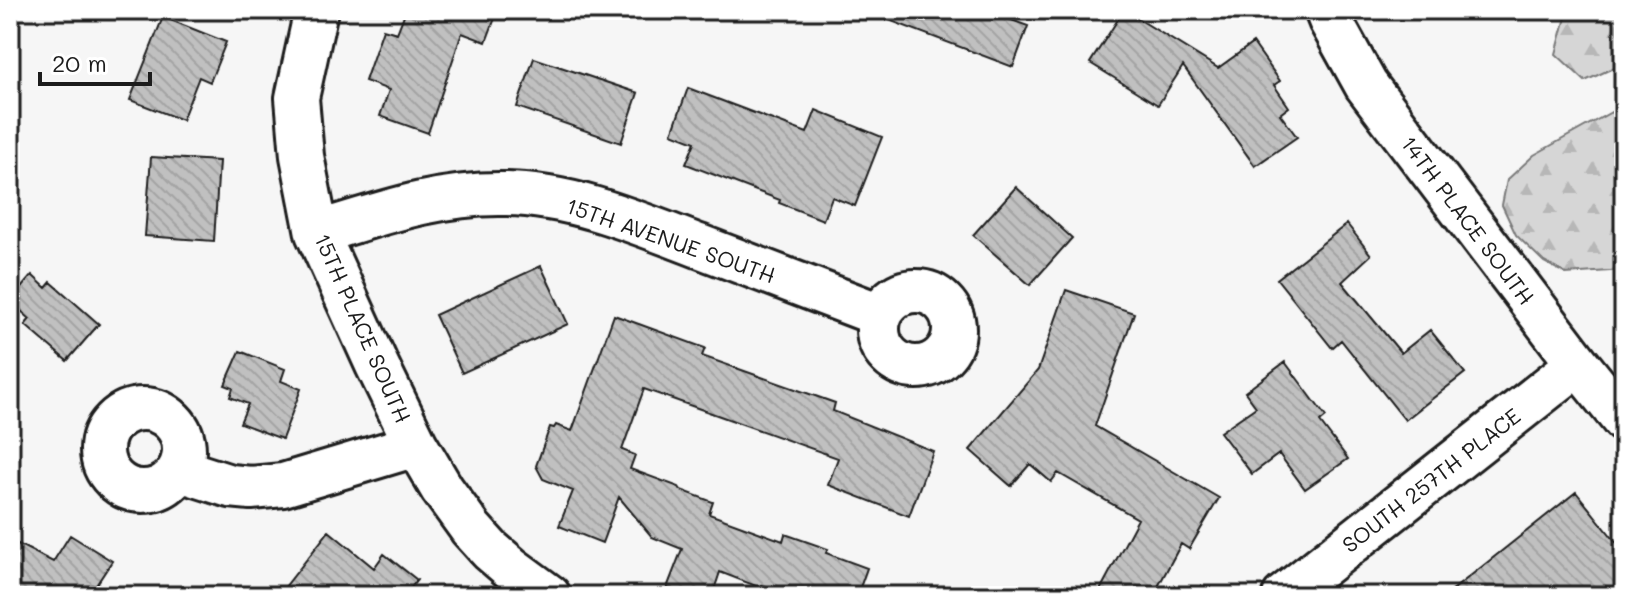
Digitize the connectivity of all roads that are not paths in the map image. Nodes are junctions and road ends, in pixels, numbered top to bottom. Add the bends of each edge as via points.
1 (316, 10) edge
2 (1326, 10) edge
3 (317, 233) junction
4 (880, 315) dead end
5 (1578, 364) junction
6 (1624, 421) edge
7 (416, 445) junction
8 (180, 470) dead end
9 (549, 596) edge
10 (1284, 596) edge

1 - 3 street, 15TH PLACE SOUTH via 297,98
2 - 5 street, 14TH PLACE SOUTH via 1366,85
3 - 4 street, 15TH AVENUE SOUTH via 431,201 506,193 545,197 658,230
3 - 7 street, 15TH PLACE SOUTH
5 - 6 street, 14TH PLACE SOUTH
5 - 10 street, SOUTH 257TH PLACE
7 - 8 street via 272,487 230,486
7 - 9 street, 15TH PLACE SOUTH via 471,529

